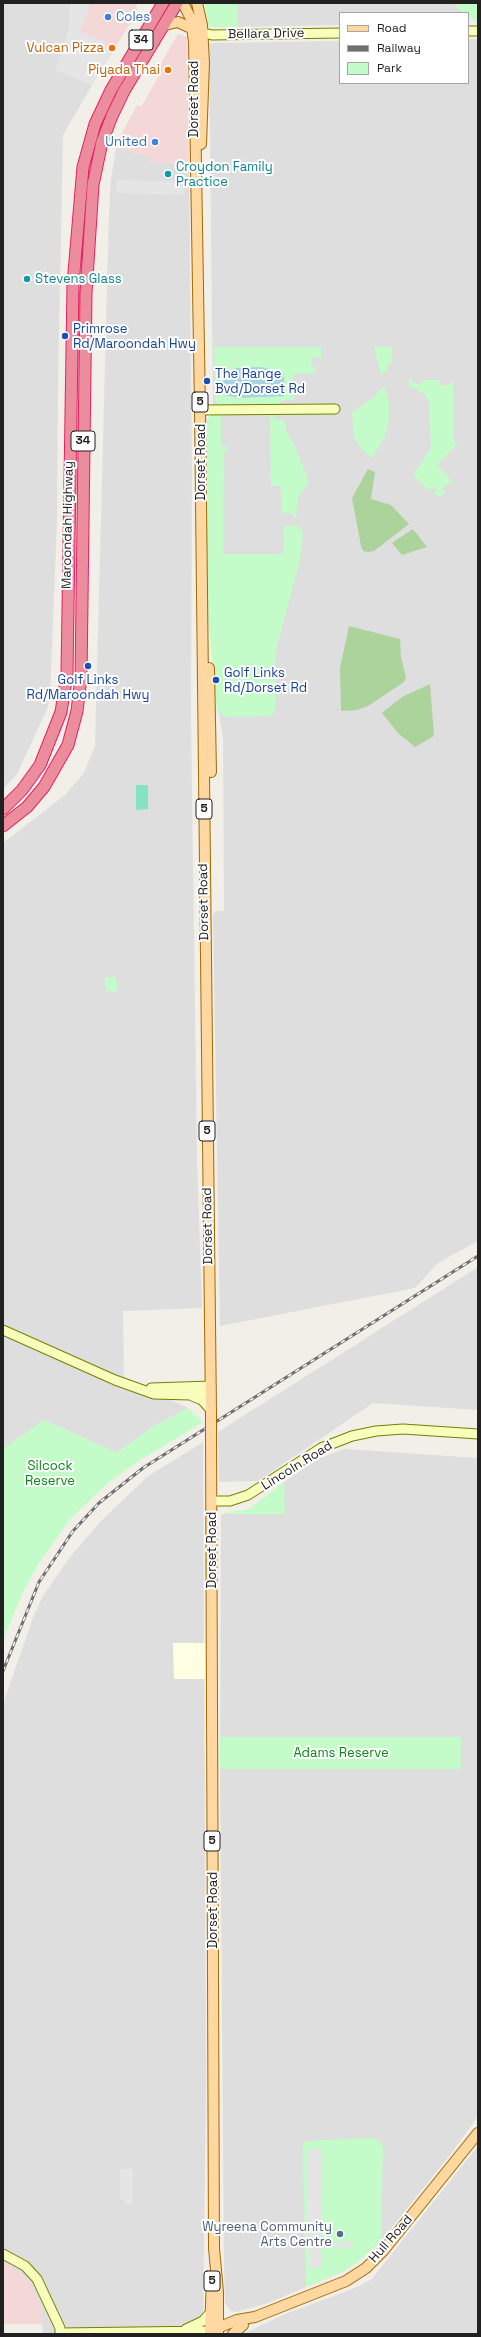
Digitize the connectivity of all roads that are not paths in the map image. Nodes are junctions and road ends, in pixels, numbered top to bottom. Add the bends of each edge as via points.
1 (163, 3) edge
2 (177, 3) edge
3 (183, 3) edge
4 (197, 3) edge
5 (165, 25) junction
6 (193, 29) junction
7 (339, 33) edge
8 (203, 34) junction
9 (199, 55) junction
10 (336, 409) dead end
11 (200, 410) junction
12 (3, 808) edge
13 (3, 826) edge
14 (3, 1330) edge
15 (141, 1388) junction
16 (211, 1389) junction
17 (191, 1395) junction
18 (211, 1412) junction
19 (478, 1434) edge
20 (212, 1501) junction
21 (478, 2133) edge
22 (214, 2248) junction
23 (3, 2254) edge
24 (218, 2305) junction
25 (210, 2313) junction
26 (240, 2322) junction
27 (177, 2332) junction
28 (215, 2332) edge
29 (233, 2334) edge

1 - 12 highway, Maroondah Highway / 34 via 111,90 95,124 83,167 73,284 67,674 61,712 40,764 22,790
2 - 5 highway, Maroondah Highway / 34
3 - 6 main road, Dorset Road / 5
4 - 8 main road, Dorset Road / 5
5 - 6 main road via 178,22
5 - 13 highway, Maroondah Highway / 34 via 124,91 112,116 102,142 93,185 86,292 81,678 77,711 68,745 44,787 27,807
6 - 8 main road, Bellara Drive
6 - 9 main road, Dorset Road / 5
7 - 8 main road, Bellara Drive
8 - 9 main road, Dorset Road / 5
9 - 11 main road, Dorset Road / 5 via 204,94 197,198
10 - 11 main road
11 - 16 main road, Dorset Road / 5 via 201,606 207,718 204,851
14 - 15 main road via 115,1380
15 - 16 main road
15 - 17 main road via 154,1394
16 - 17 main road
16 - 18 main road, Dorset Road / 5
17 - 18 main road via 202,1400
18 - 20 main road, Dorset Road / 5, bridge
19 - 20 main road, Lincoln Road via 403,1429 352,1436 321,1448 248,1495 230,1501
20 - 22 main road, Dorset Road / 5
21 - 26 main road, Hull Road via 383,2252 366,2268 346,2281
22 - 24 main road, Dorset Road / 5
22 - 25 main road, Dorset Road / 5
23 - 27 main road via 25,2266 37,2280 60,2333
24 - 26 main road via 226,2315
24 - 28 main road, Dorset Road / 5
25 - 27 main road via 195,2326
25 - 28 main road, Dorset Road / 5
26 - 28 main road, Hull Road
26 - 29 main road
27 - 28 main road

